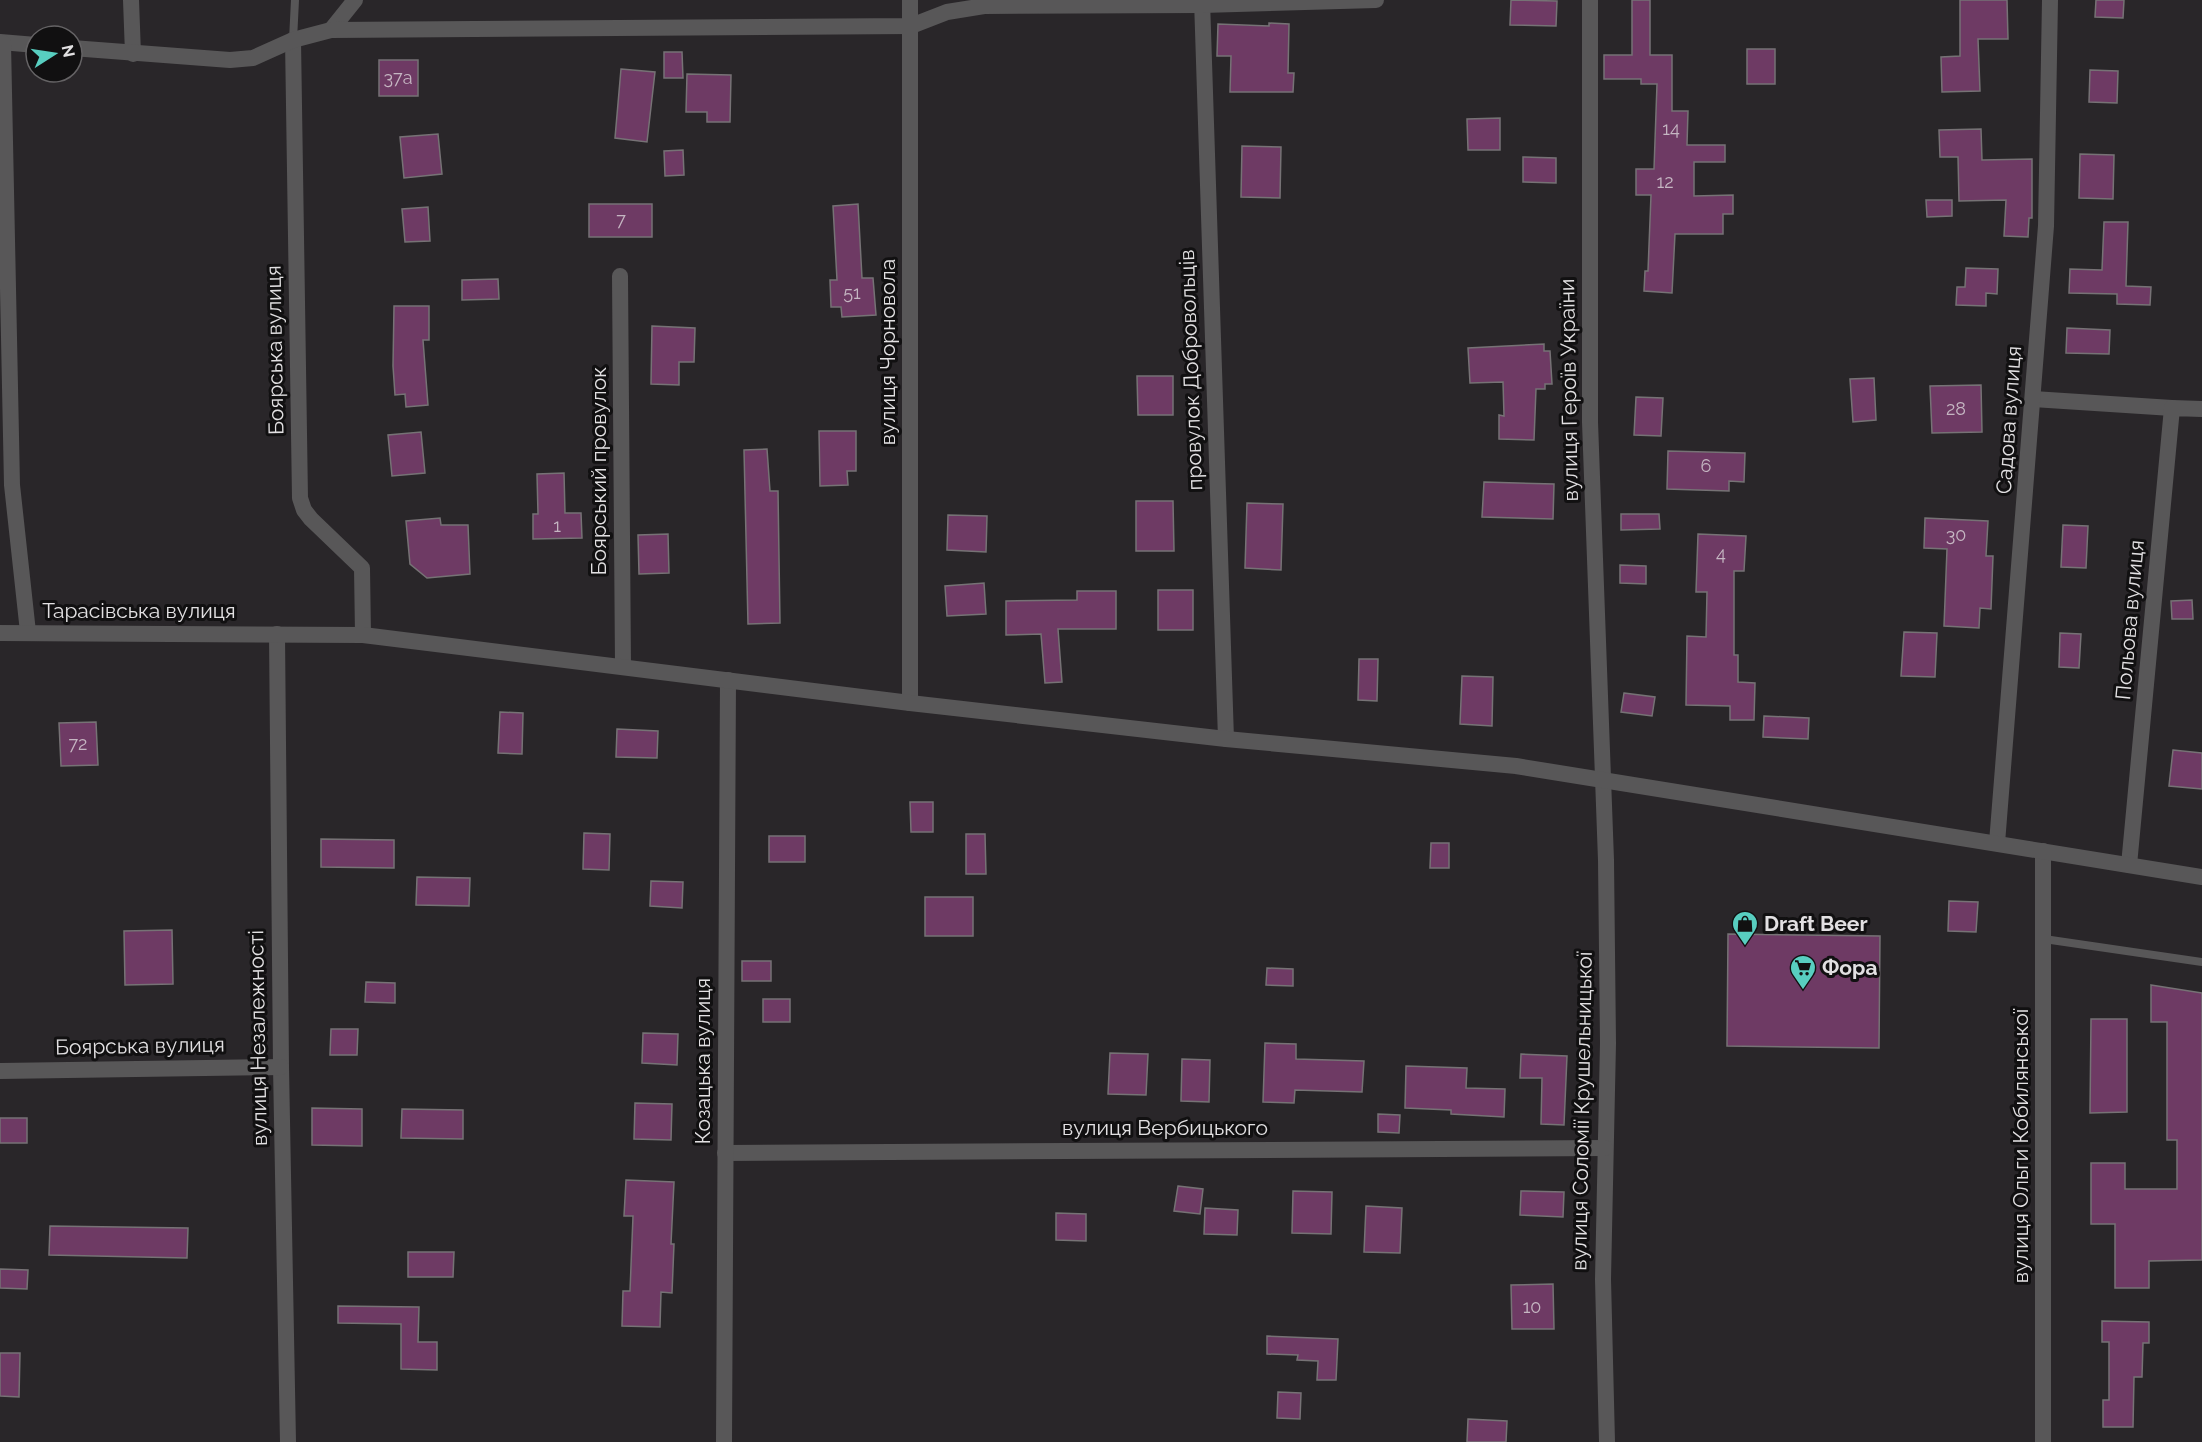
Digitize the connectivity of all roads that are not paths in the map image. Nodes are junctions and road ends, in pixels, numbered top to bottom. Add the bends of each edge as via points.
1 (132, 0) edge
2 (295, 0) edge
3 (355, 0) edge
4 (910, 0) edge
5 (1376, 0) edge
6 (1590, 0) edge
7 (2050, 0) edge
8 (1202, 2) edge
9 (911, 26) junction
10 (331, 30) junction
11 (293, 40) junction
12 (2, 42) edge
13 (24, 44) edge
14 (84, 49) edge
15 (133, 54) junction
16 (620, 276) dead end
17 (2033, 399) junction
18 (2172, 408) junction
19 (2202, 409) edge
20 (0, 633) edge
21 (28, 633) junction
22 (277, 634) junction
23 (363, 635) junction
24 (623, 666) junction
25 (728, 680) junction
26 (910, 703) junction
27 (1226, 739) junction
28 (1603, 780) junction
29 (1996, 843) junction
30 (2043, 850) junction
31 (2129, 865) junction
32 (2202, 877) edge
33 (2044, 939) junction
34 (2202, 962) edge
35 (281, 1066) junction
36 (0, 1071) edge
37 (1605, 1148) junction
38 (725, 1153) junction
39 (288, 1442) edge
40 (724, 1442) edge
41 (1607, 1442) edge
42 (2043, 1442) edge

1 - 15 street
2 - 11 lane
3 - 10 street
4 - 9 street, вулиця Чорновола
5 - 8 street
6 - 28 street, вулиця Героїв України via 1590,422
7 - 17 street, Садова вулиця via 2046,226
8 - 9 street via 984,6 947,12
8 - 27 street, провулок Добровольців
9 - 10 street
9 - 26 street, вулиця Чорновола
10 - 11 street
11 - 15 street via 253,58
11 - 23 street, Боярська вулиця via 300,498 310,519 362,568
12 - 13 street
12 - 21 street via 12,485
14 - 15 street
16 - 24 street, Боярський провулок
17 - 18 street
17 - 29 street, Садова вулиця
18 - 19 street
18 - 31 street, Польова вулиця
20 - 21 street, Тарасівська вулиця
21 - 22 street, Тарасівська вулиця
22 - 23 street, Тарасівська вулиця
22 - 35 street, вулиця Незалежності
23 - 24 street, Тарасівська вулиця
24 - 25 street, Тарасівська вулиця
25 - 26 street, Тарасівська вулиця
25 - 38 street, Козацька вулиця
26 - 27 street, Тарасівська вулиця
27 - 28 street, Тарасівська вулиця via 1516,766
28 - 29 street, Тарасівська вулиця
28 - 37 street, вулиця Соломії Крушельницької via 1608,1020
29 - 30 street, Тарасівська вулиця
30 - 31 street, Тарасівська вулиця
30 - 33 street, вулиця Ольги Кобилянської
31 - 32 street, Тарасівська вулиця
33 - 34 lane
33 - 42 street, вулиця Ольги Кобилянської
35 - 36 street, Боярська вулиця
35 - 39 street, вулиця Незалежності
37 - 38 street, вулиця Вербицького
37 - 41 street, вулиця Соломії Крушельницької
38 - 40 street, Козацька вулиця

